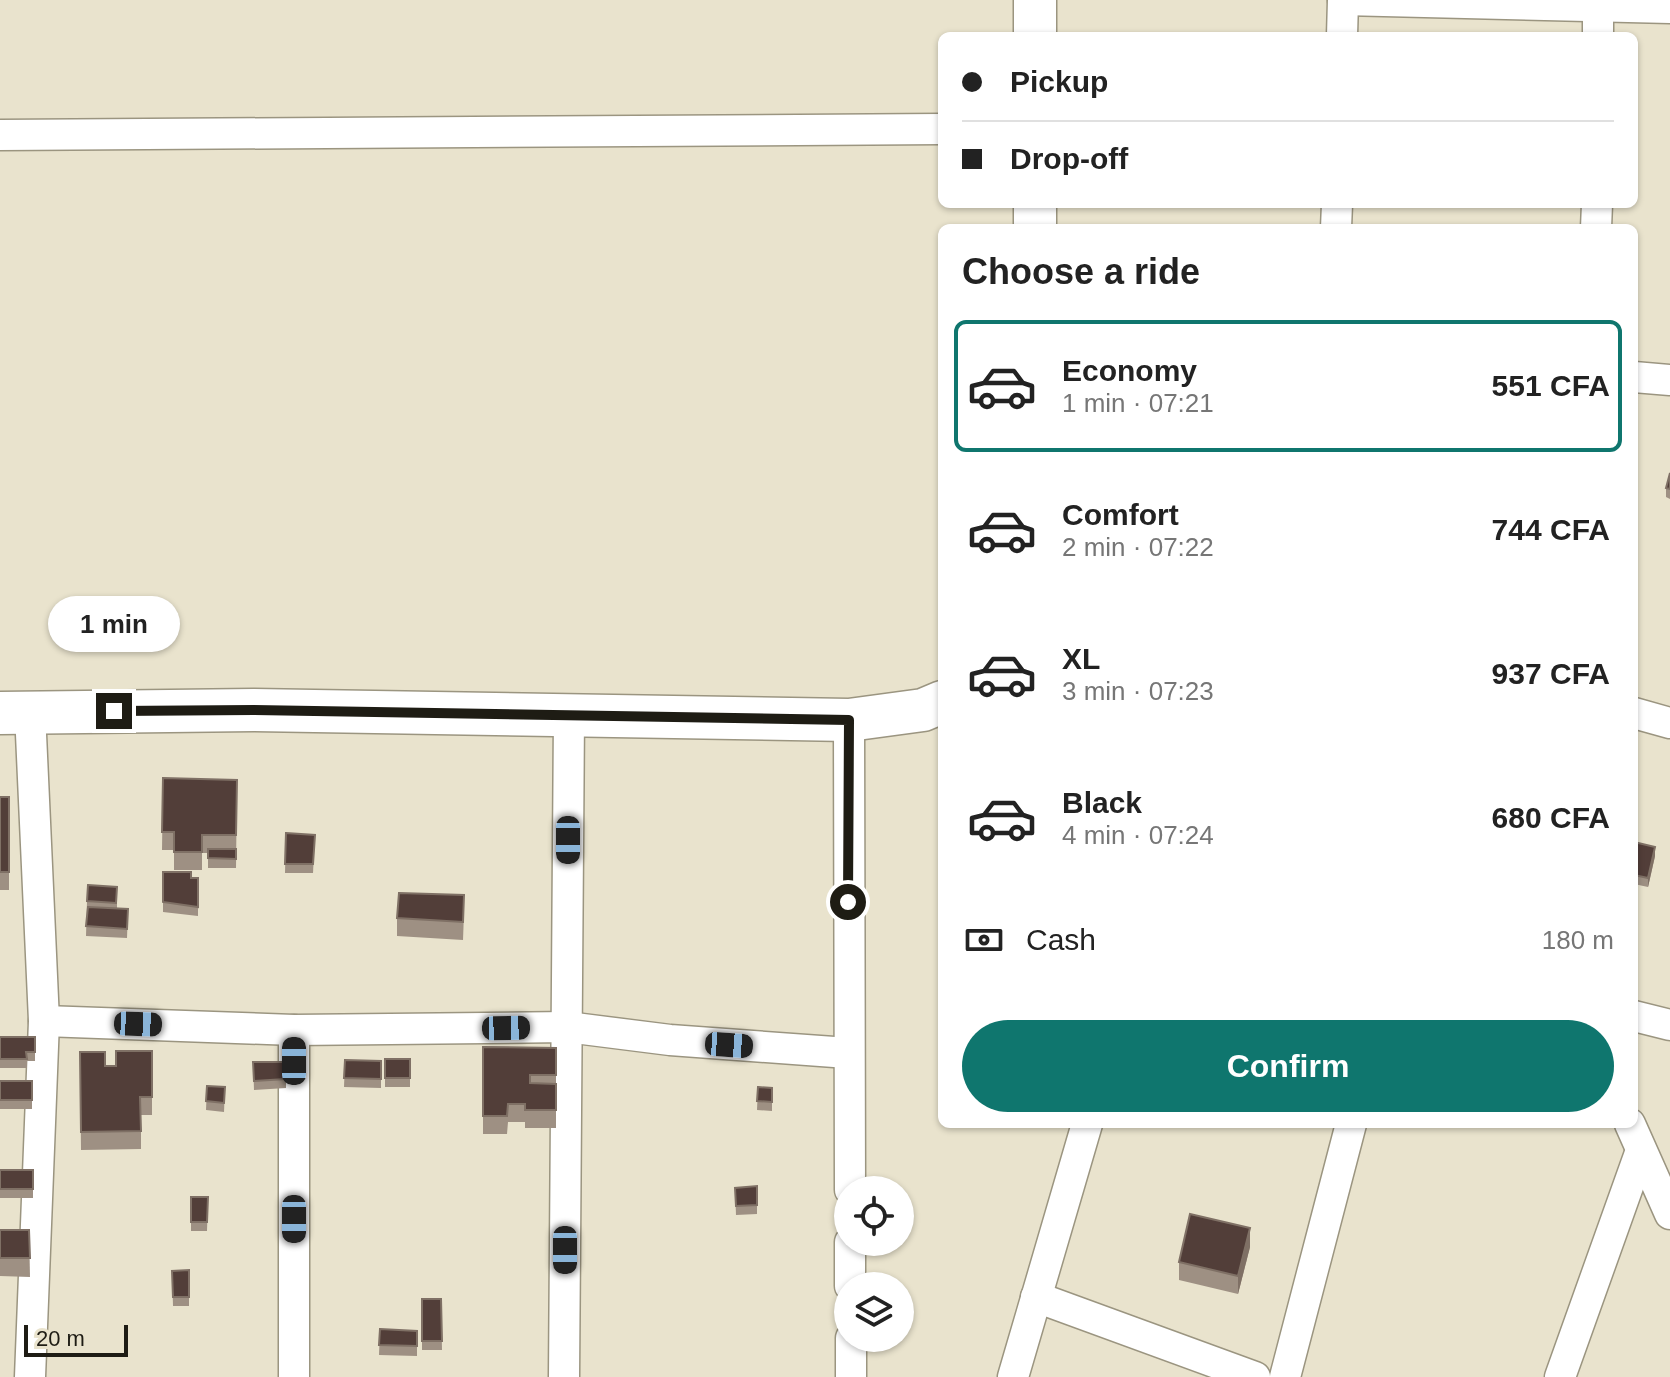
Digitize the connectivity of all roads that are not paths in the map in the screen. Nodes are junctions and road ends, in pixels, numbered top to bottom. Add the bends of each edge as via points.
1 (1035, 0) edge
2 (1343, 0) edge
3 (1670, 8) edge
4 (1598, 14) edge
5 (1035, 32) edge
6 (1342, 32) edge
7 (938, 129) edge
8 (0, 135) edge
9 (1638, 377) edge
10 (1670, 380) edge
11 (936, 712) edge
12 (15, 713) edge
13 (1638, 714) edge
14 (569, 715) junction
15 (849, 720) junction
16 (1670, 723) edge
17 (1638, 1017) edge
18 (44, 1021) junction
19 (1670, 1025) edge
20 (567, 1027) junction
21 (294, 1030) junction
22 (848, 1053) junction
23 (1086, 1128) edge
24 (1350, 1128) edge
25 (1631, 1128) edge
26 (1640, 1153) junction
27 (850, 1176) edge
28 (1670, 1214) edge
29 (1036, 1297) junction
30 (851, 1352) edge
31 (30, 1377) edge
32 (294, 1377) edge
33 (564, 1377) edge
34 (851, 1377) edge
35 (1013, 1377) edge
36 (1255, 1377) edge
37 (1285, 1377) edge
38 (1560, 1377) edge

1 - 5 street
2 - 4 street
2 - 6 street
3 - 4 street
7 - 8 street
9 - 10 street
11 - 15 street
12 - 14 street
12 - 18 street
13 - 16 street
14 - 15 street
14 - 20 street
15 - 22 street
17 - 19 street
18 - 21 street
18 - 31 street
20 - 21 street
20 - 22 street
20 - 33 street
21 - 32 street
22 - 27 street
23 - 29 street
24 - 37 street
25 - 26 street
26 - 28 street
26 - 38 street
29 - 35 street
29 - 36 street
30 - 34 street

